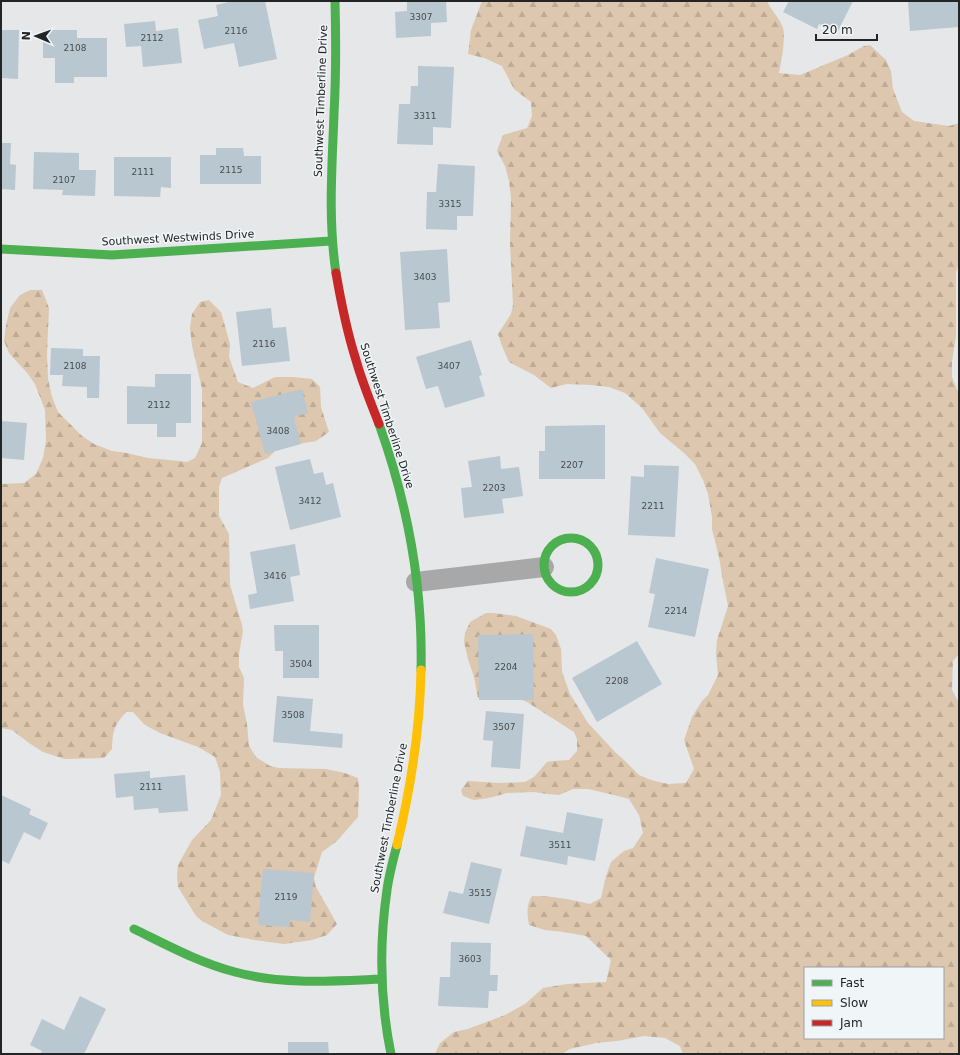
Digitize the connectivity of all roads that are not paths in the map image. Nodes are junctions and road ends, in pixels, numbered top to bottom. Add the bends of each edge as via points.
1 (335, 1) edge
2 (331, 241) junction
3 (1, 249) edge
4 (544, 567) junction
5 (416, 582) junction
6 (134, 929) dead end
7 (381, 979) junction
8 (391, 1054) edge

1 - 2 street, Southwest Timberline Drive
2 - 3 street, Southwest Westwinds Drive via 112,255
2 - 5 street, Southwest Timberline Drive via 346,325 359,372 389,453 404,510
4 - 4 street via 549,581 556,588 574,592 583,590 590,584 596,576 598,567 597,558 588,544 572,538 556,542 549,548
4 - 5 street
5 - 7 street, Southwest Timberline Drive via 420,625 418,729 410,785 387,891
6 - 7 street via 212,965 250,975 287,981
7 - 8 street, Southwest Timberline Drive via 386,1034

